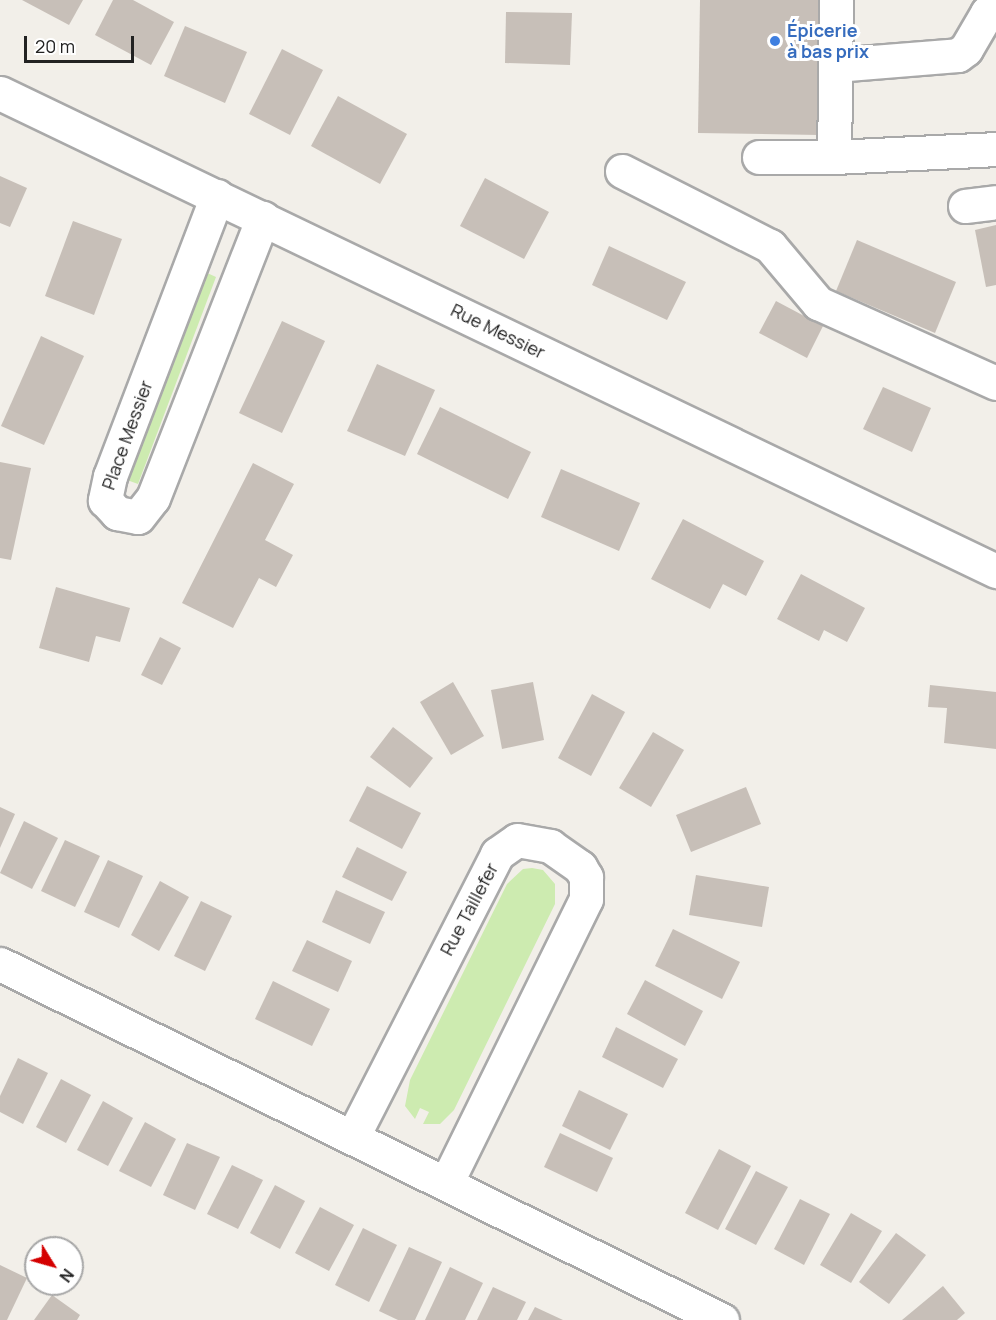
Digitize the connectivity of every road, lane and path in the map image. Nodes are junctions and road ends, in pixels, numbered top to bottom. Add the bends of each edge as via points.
1 (836, 0) edge
2 (996, 8) edge
3 (835, 65) junction
4 (0, 93) edge
5 (996, 149) edge
6 (759, 157) dead end
7 (834, 157) junction
8 (622, 171) dead end
9 (217, 196) junction
10 (262, 218) junction
11 (996, 382) edge
12 (996, 570) edge
13 (0, 964) edge
14 (353, 1136) junction
15 (446, 1183) junction
16 (722, 1320) edge

1 - 3 street
2 - 3 street via 987,13 966,49 958,55
3 - 7 street
4 - 9 street, Rue Messier
5 - 7 street
6 - 7 street
8 - 11 street via 770,246 818,303
9 - 10 street, Rue Messier
9 - 10 street, Place Messier via 110,476 105,500 117,513 138,517 153,498
10 - 12 street, Rue Messier
13 - 14 street
14 - 15 street
14 - 15 street, Rue Taillefer via 497,854 517,840 550,846 580,867 586,877 586,899
15 - 16 street

